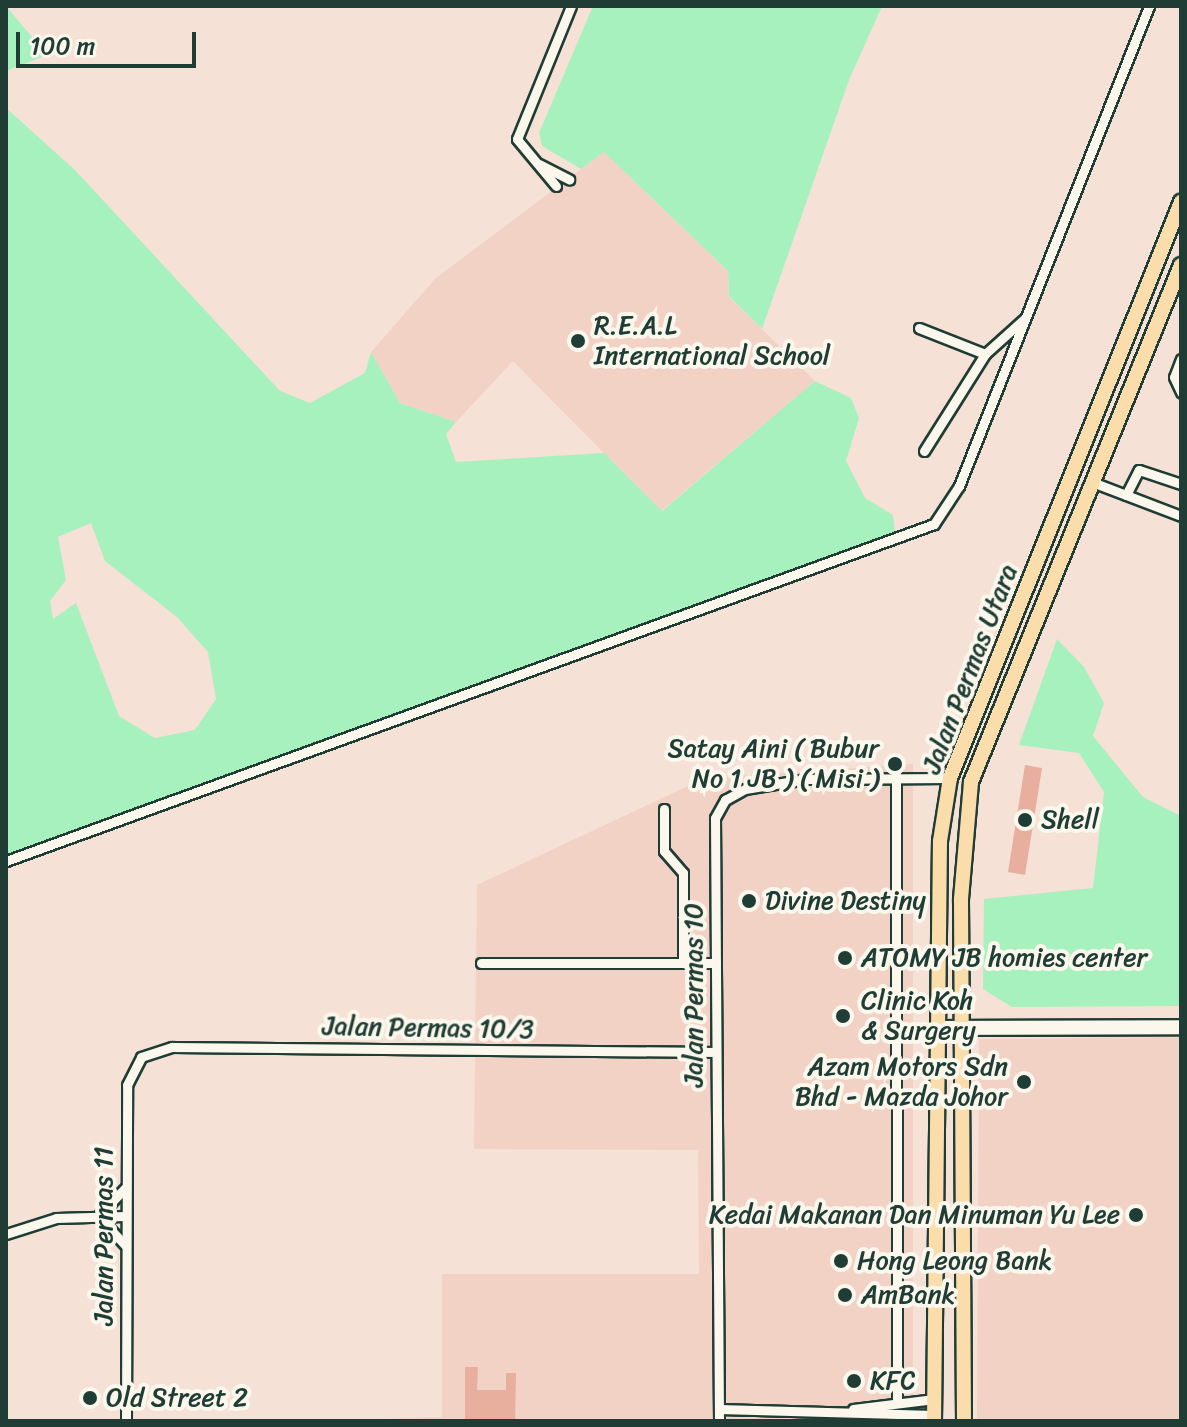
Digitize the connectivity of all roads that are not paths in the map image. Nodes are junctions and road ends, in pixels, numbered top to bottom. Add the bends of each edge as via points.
1 (571, 6) edge
2 (1149, 6) edge
3 (539, 164) junction
4 (569, 179) dead end
5 (556, 186) dead end
6 (1181, 202) edge
7 (1181, 265) edge
8 (1026, 317) junction
9 (919, 328) dead end
10 (985, 354) junction
11 (1181, 359) edge
12 (1178, 389) edge
13 (924, 451) dead end
14 (1092, 482) junction
15 (1181, 484) edge
16 (1126, 495) junction
17 (1181, 516) edge
18 (896, 775) junction
19 (950, 778) junction
20 (664, 809) dead end
21 (6, 861) edge
22 (481, 963) dead end
23 (683, 963) junction
24 (716, 963) junction
25 (1181, 1027) edge
26 (938, 1028) junction
27 (962, 1028) junction
28 (716, 1052) junction
29 (141, 1057) joint
30 (125, 1188) junction
31 (963, 1215) junction
32 (98, 1216) junction
33 (125, 1216) junction
34 (939, 1217) junction
35 (6, 1234) edge
36 (125, 1245) junction
37 (934, 1399) junction
38 (897, 1402) junction
39 (719, 1409) junction
40 (850, 1410) junction
41 (934, 1418) edge
42 (126, 1421) edge
43 (719, 1421) edge
44 (964, 1421) edge

1 - 3 street via 517,139
2 - 8 street
3 - 4 street
3 - 5 street
6 - 19 main road, Jalan Permas Utara
7 - 14 main road, Jalan Permas Utara
8 - 10 street
8 - 21 street via 953,500 921,531
9 - 10 street
10 - 13 street
11 - 12 street
14 - 16 street
14 - 27 main road, Jalan Permas Utara via 971,782 962,845
15 - 16 street via 1139,470
16 - 17 street
18 - 19 street, Jalan Permas 10
18 - 24 street, Jalan Permas 10 via 806,779 745,789 725,800 715,818
18 - 38 street
19 - 26 main road, Jalan Permas Utara via 940,841
20 - 23 street via 664,851 683,873
22 - 23 street
23 - 24 street
24 - 28 street, Jalan Permas 10
25 - 27 street
26 - 27 street
26 - 34 main road, Jalan Permas Utara
27 - 31 main road, Jalan Permas Utara
28 - 29 street, Jalan Permas 10/3 via 172,1047
28 - 39 street, Jalan Permas 10
29 - 30 street, Jalan Permas 11 via 127,1085
30 - 32 street
30 - 33 street, Jalan Permas 11
31 - 34 main road via 949,1208
31 - 44 main road, Jalan Permas Utara
32 - 33 street
32 - 35 street via 56,1218
32 - 36 street
33 - 36 street, Jalan Permas 11
34 - 37 main road, Jalan Permas Utara
36 - 42 street, Jalan Permas 11
37 - 38 street
37 - 41 main road, Jalan Permas Utara
38 - 40 street
39 - 40 street
39 - 43 street, Jalan Permas 10
40 - 41 street

